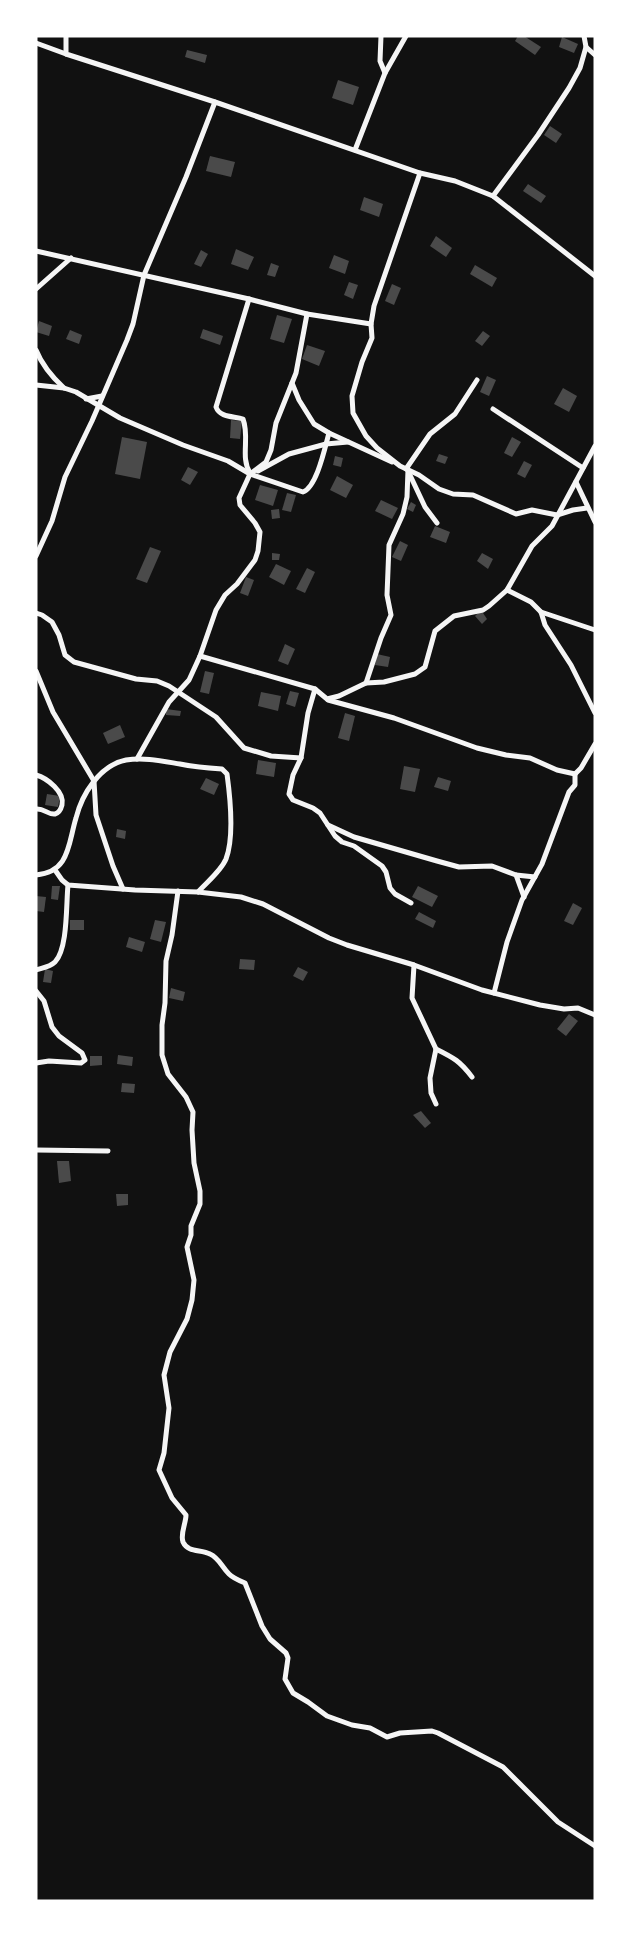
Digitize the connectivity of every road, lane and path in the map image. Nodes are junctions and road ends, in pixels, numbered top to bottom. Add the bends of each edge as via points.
1 (66, 36) edge
2 (381, 36) edge
3 (406, 36) edge
4 (584, 36) edge
5 (36, 43) edge
6 (586, 47) junction
7 (66, 54) junction
8 (595, 55) edge
9 (385, 73) junction
10 (214, 102) junction
11 (355, 150) junction
12 (420, 172) junction
13 (493, 196) junction
14 (36, 251) edge
15 (71, 258) junction
16 (144, 275) junction
17 (595, 276) edge
18 (36, 289) edge
19 (249, 299) junction
20 (308, 314) junction
21 (371, 324) junction
22 (36, 350) edge
23 (476, 380) dead end
24 (292, 383) junction
25 (36, 386) edge
26 (64, 388) junction
27 (102, 396) junction
28 (85, 399) junction
29 (98, 405) junction
30 (493, 409) dead end
31 (329, 433) junction
32 (351, 442) junction
33 (326, 444) junction
34 (595, 446) edge
35 (400, 466) junction
36 (583, 468) junction
37 (407, 470) junction
38 (250, 474) junction
39 (576, 482) junction
40 (587, 508) junction
41 (557, 515) junction
42 (595, 522) edge
43 (437, 523) dead end
44 (36, 555) edge
45 (507, 590) junction
46 (541, 612) junction
47 (36, 613) edge
48 (595, 630) edge
49 (200, 656) junction
50 (36, 671) edge
51 (366, 682) junction
52 (315, 689) junction
53 (179, 691) junction
54 (327, 700) junction
55 (595, 713) edge
56 (595, 744) edge
57 (301, 758) junction
58 (137, 759) junction
59 (36, 774) edge
60 (575, 774) junction
61 (94, 781) junction
62 (36, 809) edge
63 (328, 825) junction
64 (55, 870) junction
65 (516, 875) junction
66 (36, 876) edge
67 (535, 877) junction
68 (68, 885) junction
69 (123, 889) junction
70 (178, 891) junction
71 (198, 892) junction
72 (524, 897) junction
73 (411, 902) dead end
74 (414, 965) junction
75 (36, 970) edge
76 (36, 991) edge
77 (494, 993) junction
78 (595, 1015) edge
79 (436, 1049) junction
80 (36, 1063) edge
81 (472, 1077) dead end
82 (436, 1104) dead end
83 (36, 1150) edge
84 (108, 1151) dead end
85 (595, 1846) edge

1 - 7 street
2 - 9 street via 380,61
3 - 9 street
4 - 6 street
5 - 7 street
6 - 8 street
6 - 13 street via 580,68 569,88
7 - 10 street
9 - 11 street
10 - 11 street
10 - 16 street
11 - 12 street
12 - 13 street
12 - 21 street via 374,306
13 - 17 street
14 - 15 street
15 - 16 street
15 - 18 street
16 - 19 street
16 - 27 street via 133,324
19 - 20 street
19 - 38 street via 216,407 217,412 243,419 245,460
20 - 21 street
20 - 24 street
21 - 35 street via 372,338 352,396 353,413 366,436
22 - 26 street via 40,360
23 - 37 street via 455,414 430,434
24 - 31 street via 314,424
24 - 38 street via 276,423 272,450 266,462
25 - 26 street
26 - 28 street
27 - 28 street
27 - 29 street
28 - 29 street
29 - 38 street via 120,418 228,461
29 - 44 street via 65,477 52,521
30 - 36 street
31 - 32 street
31 - 33 street
32 - 33 street
32 - 35 street
33 - 38 street via 289,454
33 - 38 street via 315,477 306,491
34 - 36 street
35 - 37 street
36 - 39 street
37 - 41 street via 446,492 473,495 516,514 532,510
37 - 43 street via 425,507
37 - 51 street via 405,506 388,550 387,595 391,615
38 - 49 street via 240,505 260,532 258,551 255,560 216,610
39 - 40 street
39 - 41 street
40 - 41 street
40 - 42 street
41 - 45 street via 544,536 532,546
45 - 46 street
45 - 51 street via 483,610 454,616 435,631 425,667 415,674 384,682
46 - 48 street
46 - 55 street via 544,625 571,665
47 - 53 street via 52,622 65,656 74,662 136,679 157,681
49 - 52 street
49 - 53 street via 189,680
50 - 61 street via 53,712
51 - 54 street
52 - 54 street
52 - 57 street
53 - 57 street via 216,717 244,748 271,756
53 - 58 street via 168,702
54 - 60 street via 394,718 476,748 530,758
56 - 60 street
57 - 63 street via 289,794 293,800 320,813
58 - 61 street via 124,760
58 - 71 street via 222,770 227,774 230,832 226,860
59 - 62 street via 56,787 63,800 62,807 55,814
60 - 67 street via 576,785 569,792
61 - 64 street via 76,817 64,860
61 - 69 street via 96,815
63 - 65 street via 354,837 437,861 459,866 492,866
63 - 73 street via 342,842 354,846 382,866 390,888
64 - 66 street
64 - 68 street
65 - 67 street
65 - 72 street
67 - 72 street
68 - 69 street
68 - 75 street via 60,951 55,962
69 - 70 street
70 - 71 street
70 - 85 street via 166,961 162,1055 168,1074 193,1112 194,1163 200,1204 187,1247 194,1280 192,1300 164,1375 169,1408 159,1470 172,1498 186,1515 182,1536 184,1544 192,1550 210,1553 230,1575 245,1583 262,1626 270,1639 286,1653 285,1679 293,1693 327,1716 370,1728 387,1737 400,1732 438,1733 503,1767 558,1822
71 - 74 street via 241,897 263,904 328,938
72 - 77 street via 507,942
74 - 77 street
74 - 79 street via 412,998
76 - 80 street via 44,1001 52,1027 82,1053 85,1060 81,1063
77 - 78 street via 540,1005 578,1008
79 - 81 street via 455,1058
79 - 82 street via 430,1078
83 - 84 street

